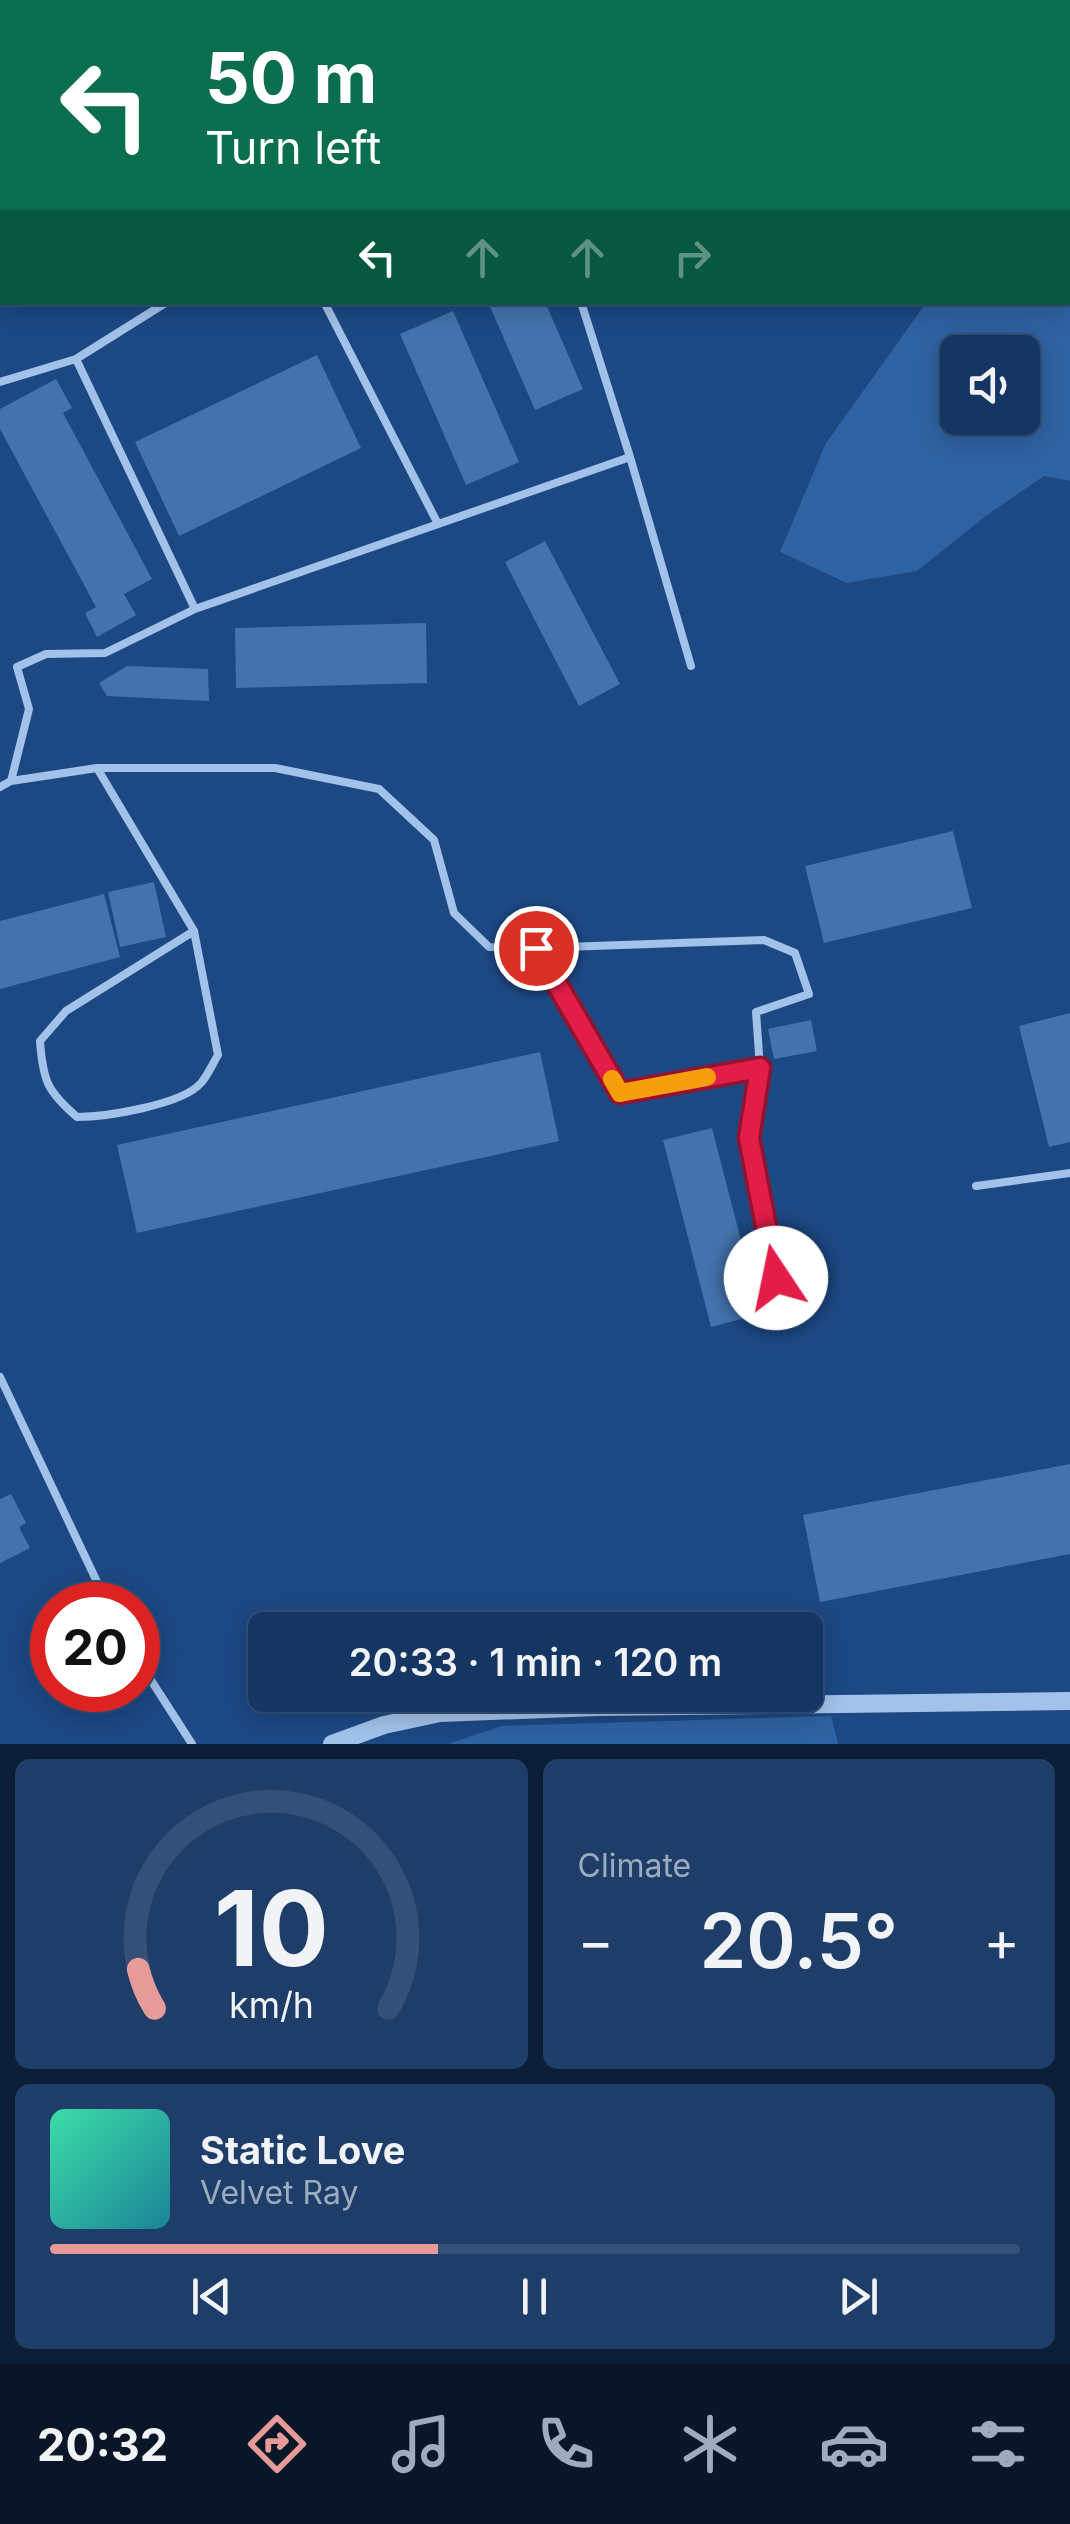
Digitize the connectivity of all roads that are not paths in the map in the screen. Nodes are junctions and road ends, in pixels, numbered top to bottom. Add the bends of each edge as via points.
1 (162, 305) edge
2 (326, 305) edge
3 (582, 305) edge
4 (76, 359) junction
5 (0, 382) edge
6 (630, 457) junction
7 (438, 524) junction
8 (195, 609) junction
9 (691, 666) dead end
10 (97, 768) junction
11 (11, 781) junction
12 (0, 787) edge
13 (194, 932) junction
14 (536, 948) junction
15 (760, 1068) junction
16 (1070, 1173) edge
17 (976, 1186) dead end
18 (776, 1278) dead end
19 (0, 1378) edge
20 (97, 1582) edge
21 (160, 1694) edge
22 (1070, 1701) edge
23 (192, 1744) edge
24 (332, 1744) edge

1 - 4 lane
2 - 7 lane
3 - 6 lane
4 - 5 lane
4 - 8 lane
6 - 7 lane
6 - 9 lane
7 - 8 lane
8 - 11 lane via 105,653 46,654 17,667 29,710
10 - 11 lane
10 - 13 lane
10 - 14 lane via 275,768 379,789 434,840 454,913 489,946
11 - 12 lane
13 - 13 lane via 66,1010 40,1041 52,1094 76,1117 128,1112 200,1086 218,1055
14 - 15 lane via 620,1093
14 - 15 lane via 764,940 794,953 809,994 756,1012
15 - 18 lane via 749,1138
16 - 17 lane
19 - 20 lane
21 - 23 lane
22 - 24 street via 440,1713

